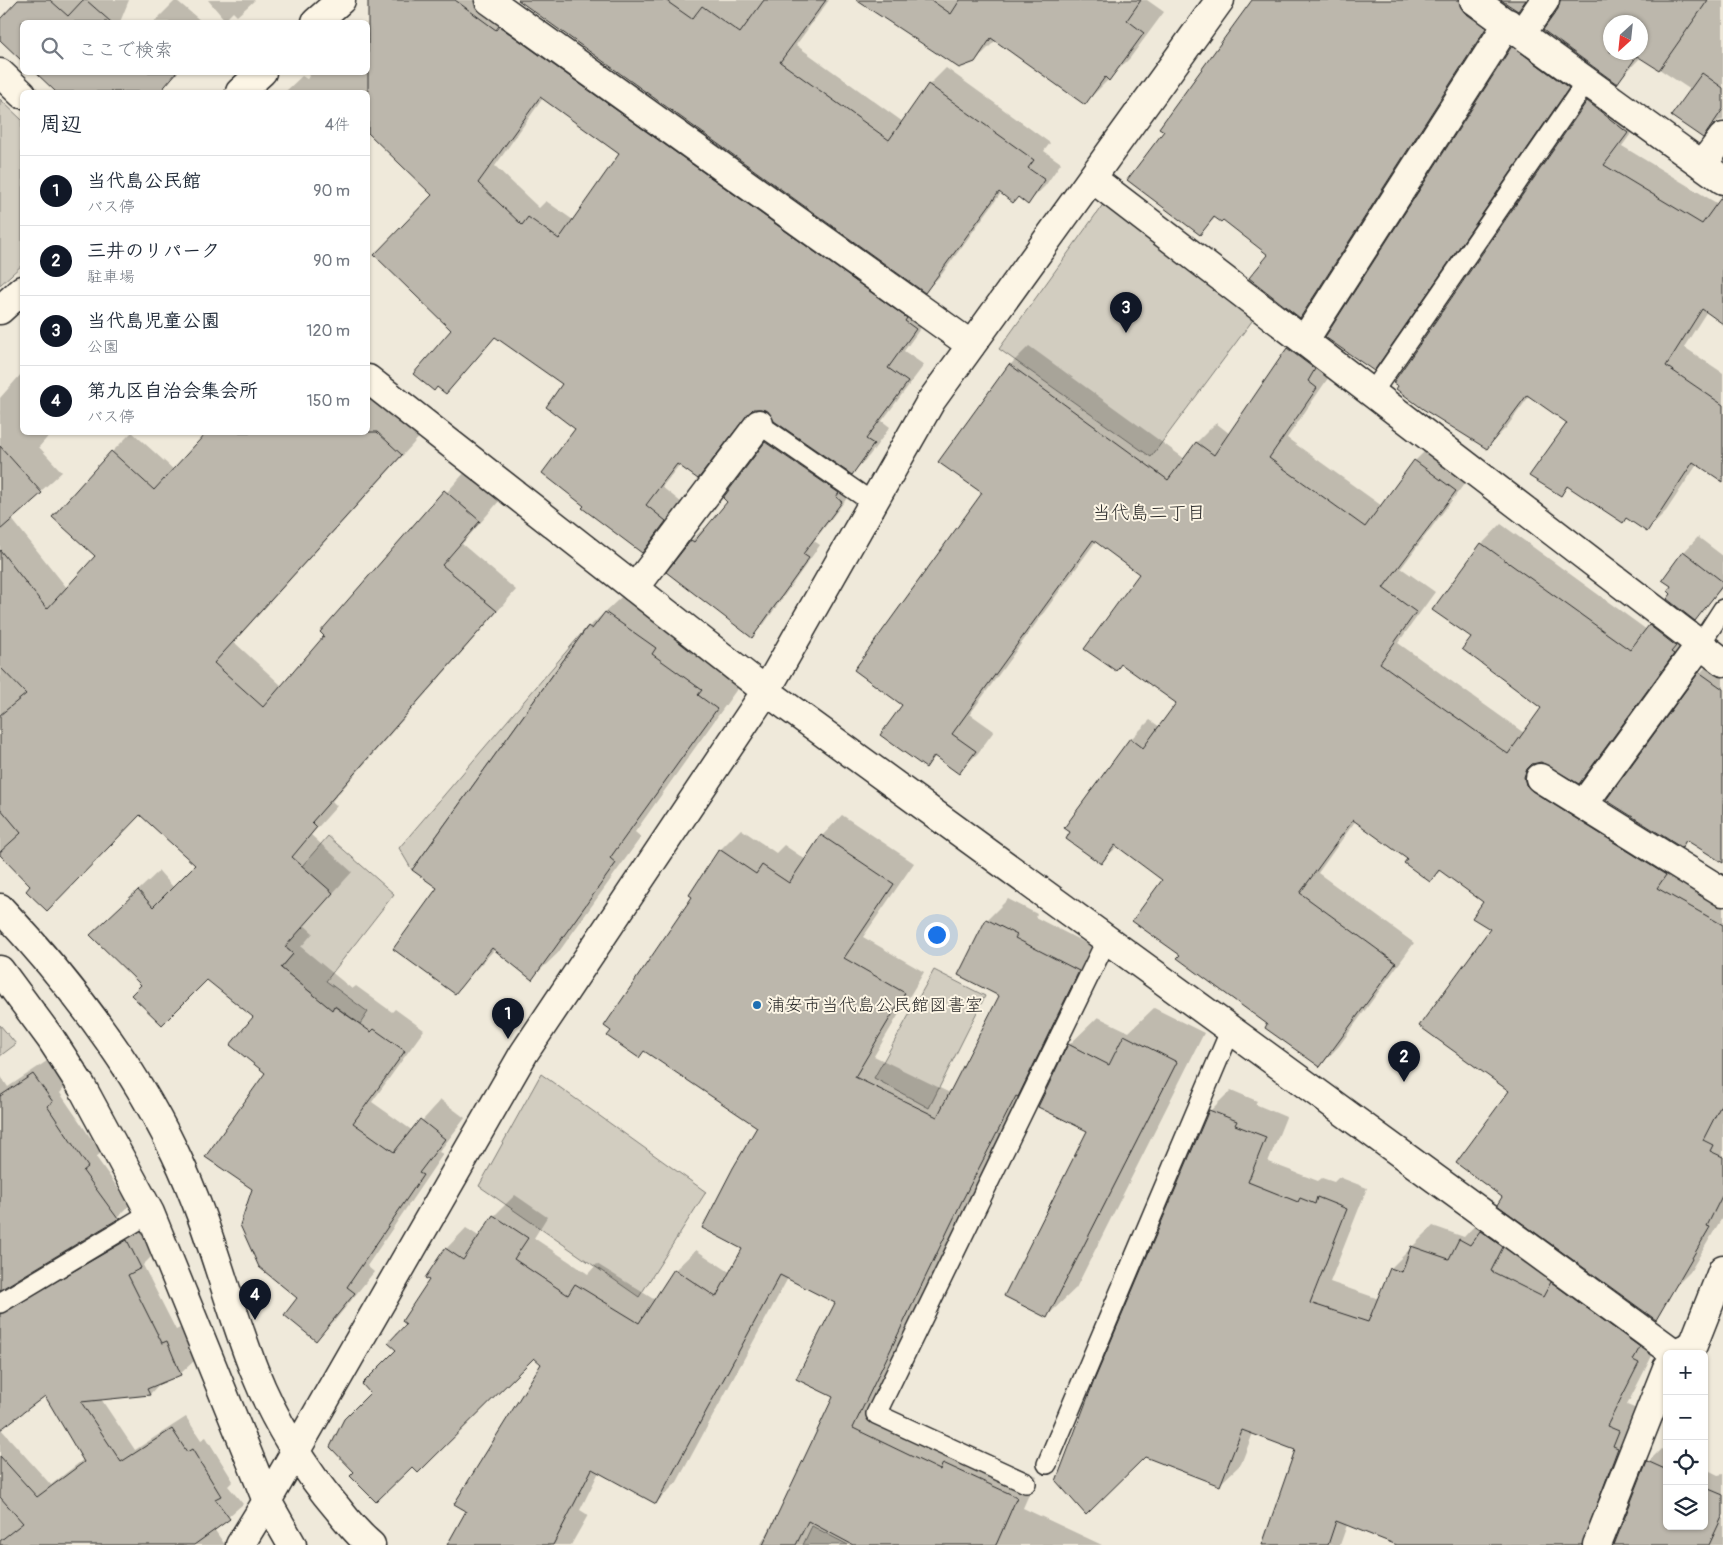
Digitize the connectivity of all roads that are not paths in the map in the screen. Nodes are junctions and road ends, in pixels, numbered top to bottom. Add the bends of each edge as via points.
1 (341, 0) edge
2 (489, 0) edge
3 (1220, 0) edge
4 (1474, 0) edge
5 (1545, 0) edge
6 (318, 20) edge
7 (1515, 28) junction
8 (0, 73) edge
9 (259, 75) edge
10 (1587, 80) junction
11 (242, 90) edge
12 (20, 92) edge
13 (1723, 137) edge
14 (1712, 173) edge
15 (1092, 179) junction
16 (20, 292) edge
17 (0, 310) edge
18 (1304, 341) junction
19 (971, 345) junction
20 (370, 381) edge
21 (1372, 393) junction
22 (759, 424) joint
23 (873, 503) junction
24 (635, 588) junction
25 (1723, 609) edge
26 (1699, 646) junction
27 (1723, 662) edge
28 (766, 691) junction
29 (1540, 778) dead end
30 (1583, 805) junction
31 (1723, 892) edge
32 (0, 908) edge
33 (1107, 939) junction
34 (0, 970) edge
35 (1231, 1030) junction
36 (150, 1214) junction
37 (1723, 1269) edge
38 (0, 1303) edge
39 (1685, 1350) edge
40 (1663, 1352) edge
41 (1663, 1378) edge
42 (295, 1451) junction
43 (1047, 1464) dead end
44 (1026, 1483) dead end
45 (267, 1500) junction
46 (240, 1545) edge
47 (292, 1545) edge
48 (371, 1545) edge
49 (1597, 1545) edge

1 - 6 street
2 - 19 street
3 - 15 street
4 - 7 street
5 - 7 street
7 - 10 street
7 - 18 street
8 - 12 street
9 - 11 street
10 - 14 street
10 - 21 lane
13 - 14 street
15 - 18 street
15 - 19 street
16 - 17 street
18 - 21 street
19 - 23 street via 931,401
20 - 24 street
21 - 26 street
22 - 23 lane
22 - 24 street
23 - 28 street
24 - 28 street
25 - 26 lane
26 - 27 street
26 - 30 street
28 - 33 street
28 - 42 street via 524,1053
29 - 30 street
30 - 31 street
32 - 42 street via 77,1000 152,1109 176,1154 202,1216 255,1371
33 - 35 street
33 - 44 lane via 876,1414
34 - 36 street via 51,1039 82,1088
35 - 40 street
35 - 43 lane
36 - 38 lane
36 - 45 street
37 - 39 street via 1693,1345
41 - 49 street
42 - 45 street
42 - 48 street via 319,1487
45 - 46 street
45 - 47 street

